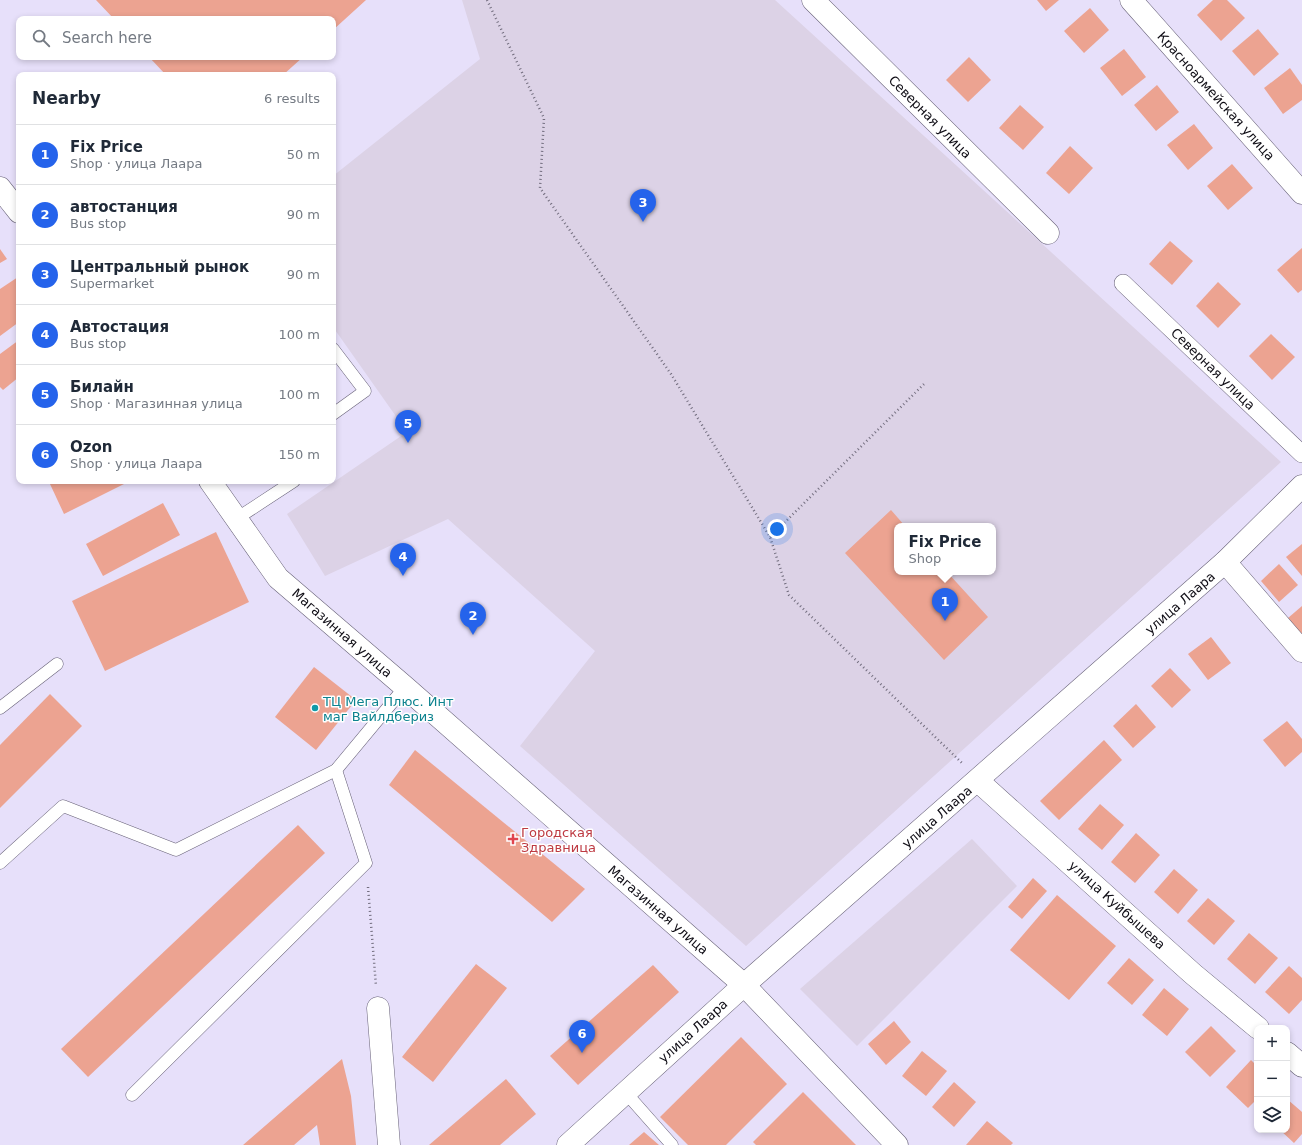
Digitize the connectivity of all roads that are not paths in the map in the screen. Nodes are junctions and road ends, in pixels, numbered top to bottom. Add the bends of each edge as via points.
1 (813, 0) edge
2 (1131, 0) edge
3 (0, 188) edge
4 (1302, 193) edge
5 (16, 208) edge
6 (1048, 233) dead end
7 (1123, 283) dead end
8 (336, 353) edge
9 (336, 412) edge
10 (1302, 454) edge
11 (212, 484) edge
12 (289, 484) edge
13 (1302, 486) edge
14 (236, 519) junction
15 (1225, 562) junction
16 (1302, 651) edge
17 (57, 664) dead end
18 (405, 686) junction
19 (0, 708) edge
20 (336, 770) junction
21 (978, 781) junction
22 (0, 863) edge
23 (744, 985) junction
24 (378, 1008) road end
25 (1254, 1025) edge
26 (1290, 1056) edge
27 (1302, 1066) edge
28 (626, 1092) junction
29 (132, 1095) dead end
30 (389, 1145) edge
31 (568, 1145) edge
32 (672, 1145) edge
33 (896, 1145) edge

1 - 6 street, Северная улица
2 - 4 street, Красноармейская улица
3 - 5 street
7 - 10 street, Северная улица
8 - 9 lane via 364,391
11 - 14 street, Магазинная улица
12 - 14 lane
13 - 15 street, улица Лаара
14 - 18 street, Магазинная улица via 278,578
15 - 16 street
15 - 21 street, улица Лаара
17 - 19 lane
18 - 20 lane
18 - 23 street, Магазинная улица
20 - 22 lane via 176,850 63,806
20 - 29 lane via 366,863
21 - 23 street, улица Лаара
21 - 25 street, улица Куйбышева via 1193,974
23 - 28 street, улица Лаара
23 - 33 street, Магазинная улица
24 - 30 street
26 - 27 street
28 - 31 street, улица Лаара
28 - 32 lane

